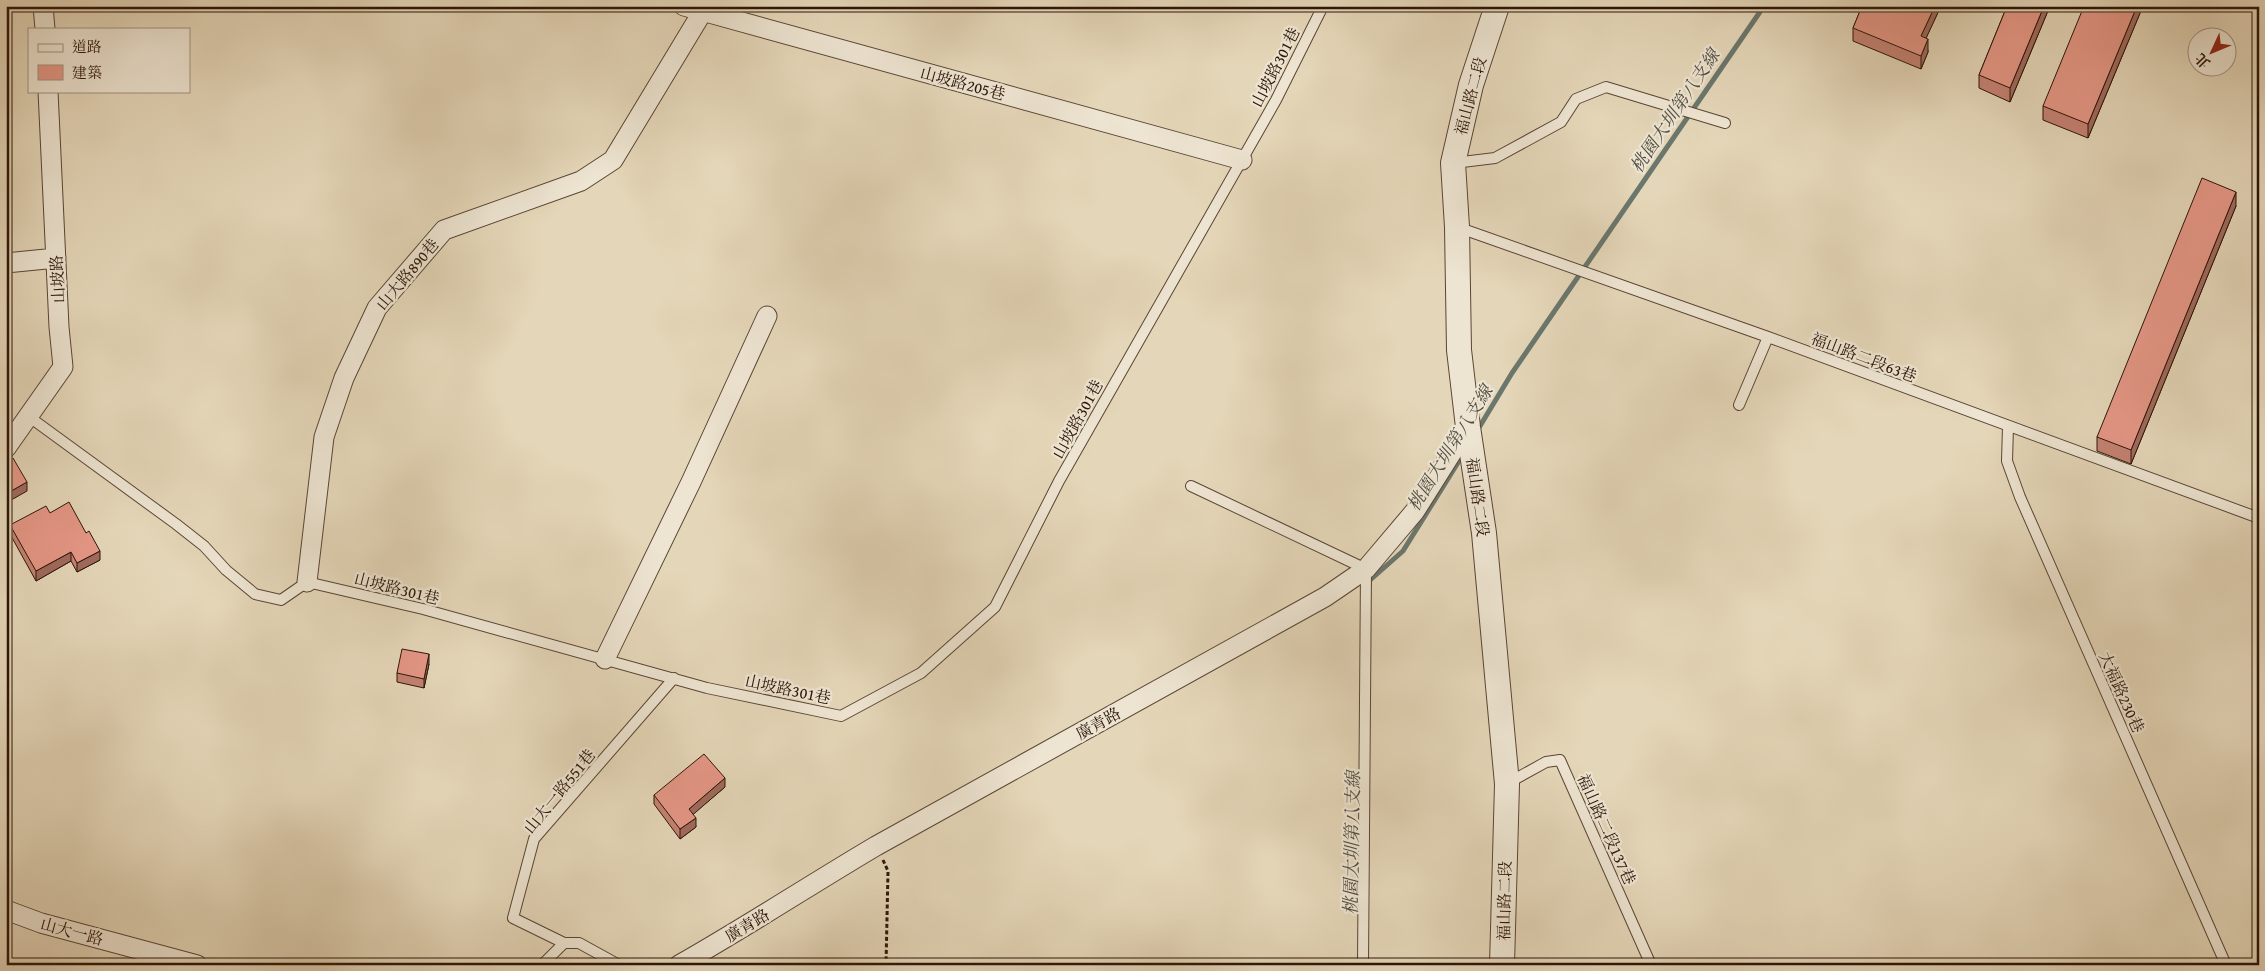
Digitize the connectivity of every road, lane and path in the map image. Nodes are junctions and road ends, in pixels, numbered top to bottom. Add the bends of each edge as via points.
1 (43, 6) edge
2 (684, 6) edge
3 (1323, 6) edge
4 (1497, 6) edge
5 (705, 9) edge
6 (44, 28) edge
7 (48, 92) edge
8 (1725, 122) dead end
9 (1242, 160) junction
10 (1453, 163) junction
11 (1457, 227) junction
12 (56, 258) junction
13 (6, 263) edge
14 (767, 316) dead end
15 (1768, 337) junction
16 (1739, 405) dead end
17 (28, 416) junction
18 (1468, 426) junction
19 (2008, 427) junction
20 (6, 448) edge
21 (1191, 486) dead end
22 (2259, 518) edge
23 (1366, 569) junction
24 (307, 582) junction
25 (605, 659) junction
26 (674, 678) junction
27 (1507, 784) junction
28 (876, 846) junction
29 (6, 910) edge
30 (564, 943) junction
31 (197, 965) edge
32 (542, 965) edge
33 (619, 965) edge
34 (679, 965) edge
35 (886, 965) edge
36 (1362, 965) edge
37 (1502, 965) edge
38 (1651, 965) edge
39 (2226, 965) edge

1 - 6 street
2 - 5 street, 山坡路205巷
3 - 9 lane, 山坡路301巷
4 - 10 street, 福山路二段 via 1471,85
5 - 9 street, 山坡路205巷
5 - 24 street, 山大路890巷 via 613,160 581,181 444,230 377,308 344,378 324,437
7 - 12 street, 山坡路
8 - 10 lane via 1606,86 1576,98 1561,122 1495,158
9 - 26 lane, 山坡路301巷 via 1060,481 995,607 921,672 841,716
10 - 11 street, 福山路二段
11 - 15 lane, 福山路二段63巷
11 - 18 street, 福山路二段 via 1459,350
12 - 13 street
12 - 17 street, 山坡路 via 63,367
14 - 25 street
15 - 16 lane
15 - 19 lane, 福山路二段63巷
17 - 20 street, 山坡路
17 - 24 lane via 204,546 255,594 281,600
18 - 23 street, 廣青路 via 1415,511
18 - 27 street, 福山路二段 via 1484,533
19 - 22 lane, 福山路二段63巷
19 - 39 lane, 大福路230巷 via 2007,461 2020,497
21 - 23 lane
23 - 28 street, 廣青路 via 1325,597
23 - 36 lane
24 - 25 lane, 山坡路301巷 via 423,609
25 - 26 lane, 山坡路301巷
26 - 30 lane, 山大一路551巷 via 534,839 513,918
27 - 37 street, 福山路二段
27 - 38 lane, 福山路二段137巷 via 1546,762 1560,760
28 - 34 street, 廣青路
28 - 35 path via 888,871
29 - 31 street, 山大一路 via 41,923
30 - 32 lane
30 - 33 lane, 山大一路551巷 via 579,943

